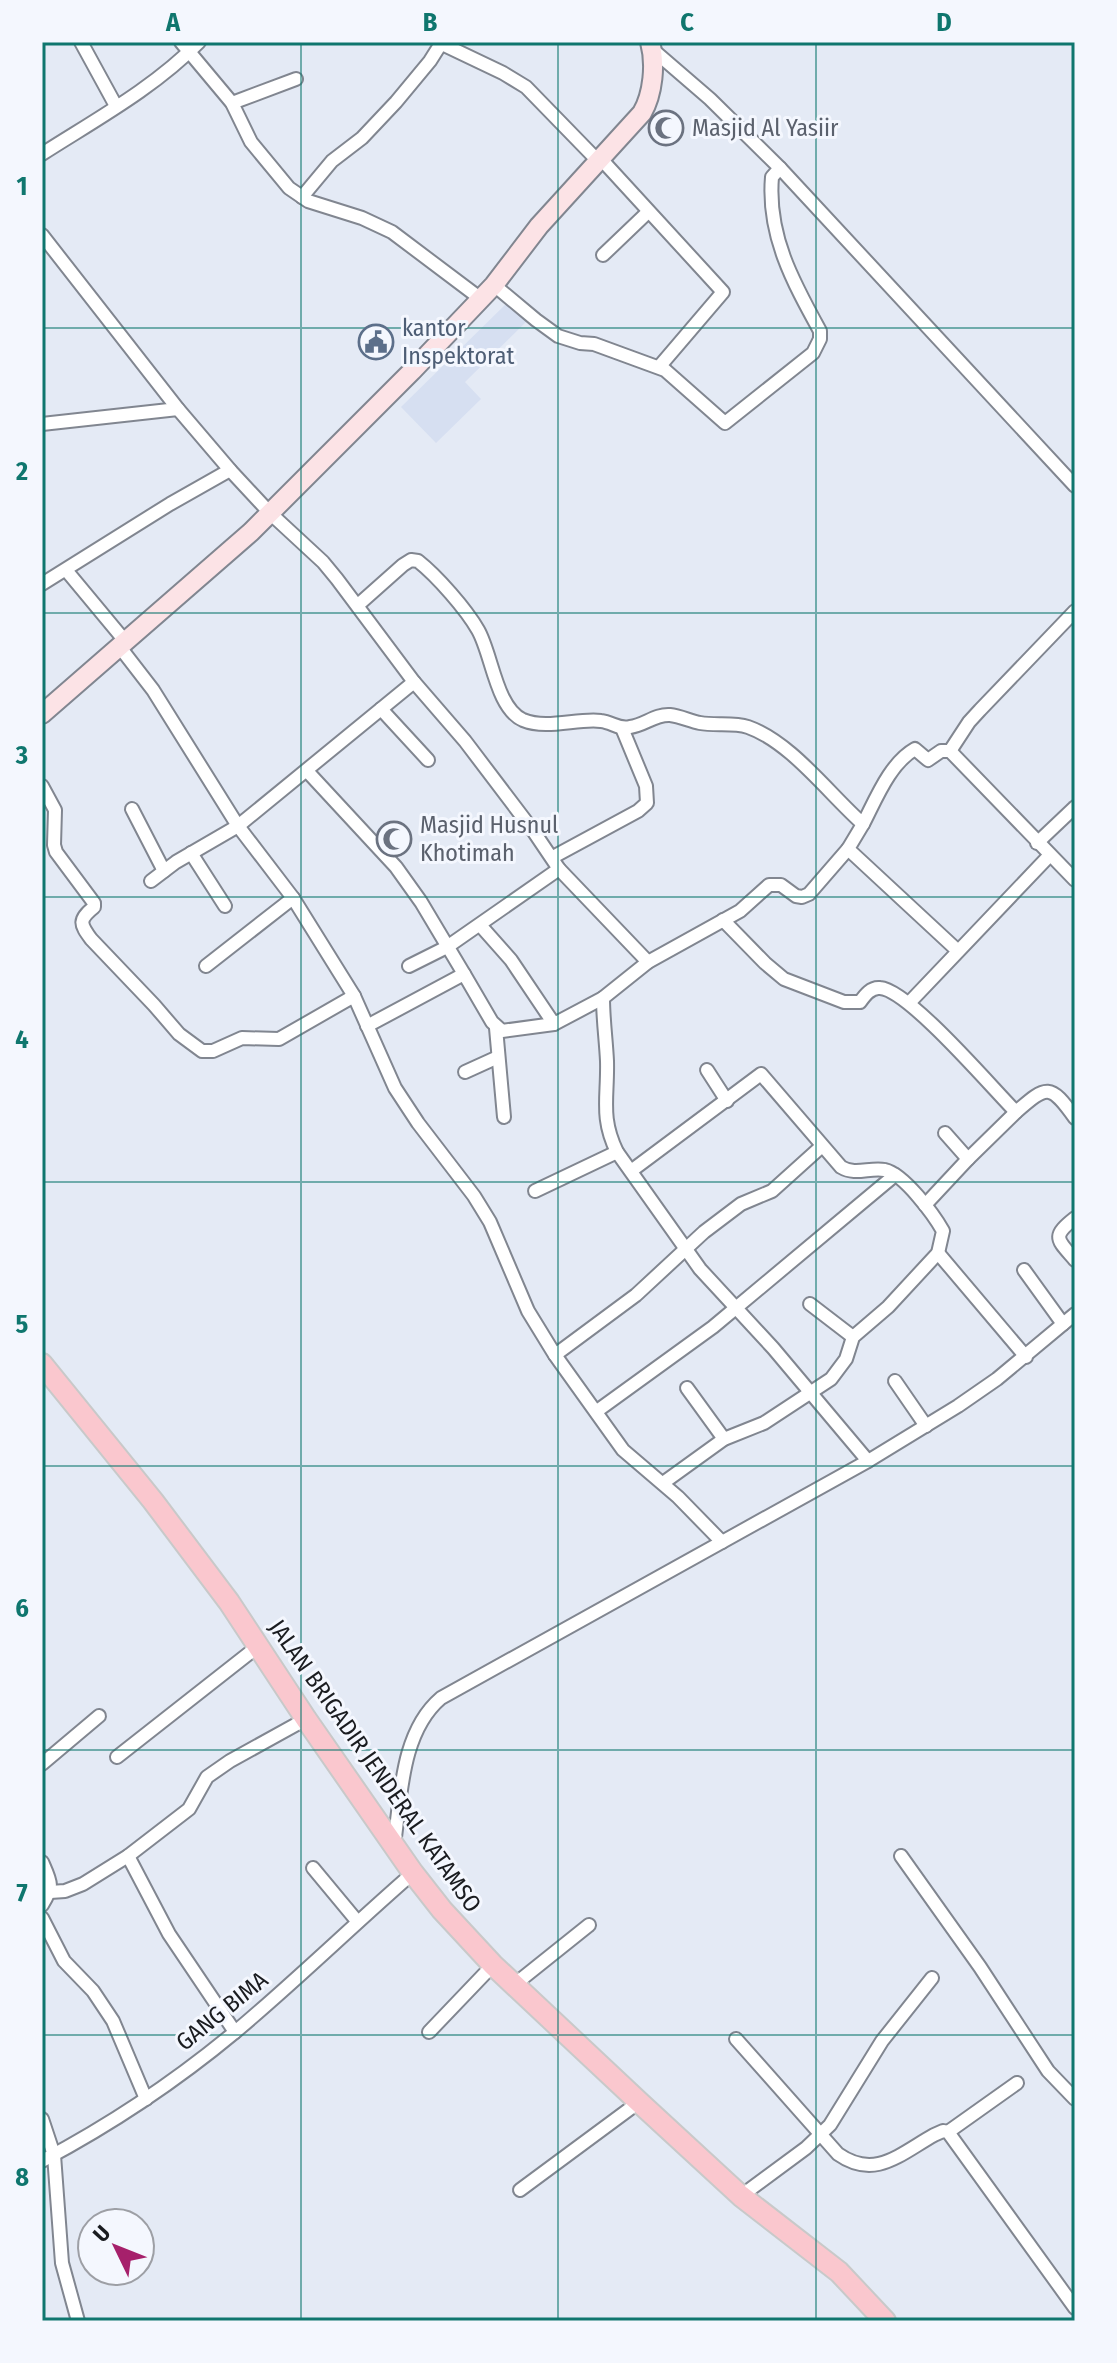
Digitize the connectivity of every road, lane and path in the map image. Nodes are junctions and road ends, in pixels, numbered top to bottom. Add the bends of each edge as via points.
1 (81, 42) edge
2 (199, 42) edge
3 (440, 43) edge
4 (651, 45) edge
5 (184, 48) edge
6 (296, 79) dead end
7 (232, 103) junction
8 (116, 106) junction
9 (42, 154) edge
10 (601, 161) junction
11 (780, 168) junction
12 (302, 197) junction
13 (648, 212) junction
14 (42, 235) edge
15 (603, 255) dead end
16 (488, 292) junction
17 (659, 367) junction
18 (178, 409) junction
19 (42, 424) edge
20 (230, 470) junction
21 (1075, 486) edge
22 (270, 513) junction
23 (66, 570) junction
24 (42, 584) edge
25 (358, 605) junction
26 (1074, 615) edge
27 (122, 643) junction
28 (414, 682) junction
29 (381, 709) junction
30 (42, 714) edge
31 (622, 728) junction
32 (950, 751) junction
33 (428, 760) dead end
34 (307, 771) junction
35 (42, 786) edge
36 (1075, 807) edge
37 (132, 809) dead end
38 (863, 824) junction
39 (238, 826) junction
40 (1037, 843) junction
41 (848, 849) junction
42 (191, 853) junction
43 (1049, 856) junction
44 (556, 863) junction
45 (164, 871) junction
46 (1075, 880) edge
47 (151, 881) dead end
48 (293, 898) junction
49 (225, 906) dead end
50 (723, 920) junction
51 (480, 925) junction
52 (447, 947) junction
53 (958, 951) junction
54 (648, 962) junction
55 (206, 966) dead end
56 (409, 966) dead end
57 (464, 974) junction
58 (354, 996) junction
59 (603, 998) junction
60 (909, 1003) junction
61 (554, 1024) junction
62 (367, 1026) junction
63 (496, 1028) junction
64 (498, 1057) junction
65 (707, 1070) dead end
66 (465, 1072) dead end
67 (727, 1101) junction
68 (1072, 1108) edge
69 (1016, 1112) junction
70 (504, 1117) dead end
71 (945, 1133) dead end
72 (822, 1146) junction
73 (617, 1152) junction
74 (968, 1159) junction
75 (631, 1171) junction
76 (895, 1175) junction
77 (535, 1191) dead end
78 (925, 1205) junction
79 (1075, 1218) edge
80 (686, 1249) junction
81 (938, 1253) junction
82 (1075, 1260) edge
83 (1024, 1270) dead end
84 (810, 1304) dead end
85 (735, 1307) junction
86 (1075, 1314) edge
87 (1063, 1324) junction
88 (853, 1337) junction
89 (555, 1355) junction
90 (1026, 1357) junction
91 (42, 1364) edge
92 (895, 1381) dead end
93 (687, 1388) dead end
94 (811, 1394) junction
95 (597, 1411) junction
96 (926, 1426) junction
97 (724, 1439) junction
98 (868, 1461) junction
99 (663, 1483) junction
100 (722, 1542) junction
101 (257, 1647) junction
102 (99, 1716) dead end
103 (306, 1719) junction
104 (117, 1757) dead end
105 (42, 1764) edge
106 (394, 1845) junction
107 (128, 1856) junction
108 (901, 1856) dead end
109 (42, 1862) edge
110 (313, 1868) dead end
111 (413, 1873) junction
112 (50, 1892) junction
113 (42, 1905) edge
114 (42, 1918) edge
115 (357, 1921) junction
116 (589, 1925) dead end
117 (493, 1965) junction
118 (932, 1978) dead end
119 (514, 1985) junction
120 (235, 2032) junction
121 (429, 2032) dead end
122 (736, 2039) dead end
123 (1017, 2083) dead end
124 (146, 2099) junction
125 (1075, 2099) edge
126 (639, 2102) junction
127 (42, 2119) edge
128 (948, 2132) junction
129 (821, 2136) junction
130 (48, 2158) edge
131 (520, 2190) dead end
132 (741, 2196) junction
133 (1075, 2308) edge
134 (78, 2321) edge
135 (885, 2321) edge

1 - 8 street
2 - 5 street
3 - 10 street via 526,87
3 - 12 street via 396,102
4 - 10 main road via 652,81 645,108
4 - 11 street
5 - 7 street
5 - 8 street
6 - 7 street
7 - 12 street via 251,142
8 - 9 street
10 - 13 street
10 - 16 main road via 548,216
11 - 17 street via 772,177 772,220 787,269 820,331 817,348 725,423
11 - 21 street
12 - 16 street via 392,232
13 - 15 street
13 - 17 street via 723,292
14 - 18 street
16 - 17 street via 558,336
16 - 22 main road
18 - 19 street
18 - 20 street
20 - 22 street
20 - 23 street
22 - 25 street via 323,562
22 - 27 main road
23 - 24 street
23 - 27 street
25 - 28 street
25 - 31 street via 403,565 418,561 476,626 513,713 531,722 602,721
26 - 32 street via 974,716
27 - 30 main road
27 - 39 street
28 - 29 street
28 - 44 street
29 - 33 street
29 - 34 street
31 - 38 street via 671,715 702,724 745,726 774,741 813,773
31 - 44 street via 644,780 647,803
32 - 38 street via 928,760 915,749 908,753
32 - 40 street
34 - 39 street
34 - 52 street via 396,867
35 - 58 street via 55,810 56,852 94,903 82,925 196,1048 204,1052 242,1038 279,1039
36 - 40 street
37 - 45 street
38 - 41 street
39 - 42 street
39 - 48 street
40 - 43 street
41 - 50 street via 809,894 796,896 781,885 769,885
41 - 53 street
42 - 45 street
42 - 49 street
43 - 46 street
43 - 53 street
44 - 51 street
44 - 54 street
45 - 47 street
48 - 55 street
48 - 58 street
50 - 54 street
50 - 60 street via 784,979 844,1002 860,1002 879,988
51 - 52 street
51 - 61 street
52 - 56 street
52 - 57 street
53 - 60 street
54 - 59 street
57 - 62 street
57 - 63 street
58 - 62 street
59 - 61 street
59 - 73 street via 605,1115
60 - 69 street
61 - 63 street via 505,1032
62 - 89 street via 402,1101 490,1222 528,1311
63 - 64 street
64 - 66 street
64 - 70 street
65 - 67 street
67 - 72 street via 763,1074
67 - 75 street
68 - 69 street via 1055,1094 1041,1092
69 - 74 street
71 - 74 street
72 - 76 street via 845,1170
72 - 80 street via 772,1191 741,1204
73 - 75 street
73 - 77 street
74 - 78 street
75 - 80 street
76 - 78 street
76 - 85 street
78 - 81 street via 943,1231
79 - 82 street via 1058,1235
80 - 85 street
80 - 89 street via 636,1295
81 - 88 street
81 - 90 street
83 - 87 street
84 - 88 street
85 - 94 street
85 - 95 street
86 - 87 street
87 - 90 street
88 - 94 street via 842,1366
89 - 95 street
90 - 96 street
91 - 101 main road, JALAN BRIGADIR JENDERAL KATAMSO via 169,1523
92 - 96 street
93 - 97 street
94 - 97 street via 764,1423
94 - 98 street
95 - 99 street via 623,1450
96 - 98 street
97 - 99 street
98 - 100 street
99 - 100 street
100 - 106 street via 431,1706 410,1746
101 - 103 main road, JALAN BRIGADIR JENDERAL KATAMSO
101 - 104 street
102 - 105 street
103 - 106 main road, JALAN BRIGADIR JENDERAL KATAMSO
103 - 107 street via 207,1777 189,1809
106 - 111 main road, JALAN BRIGADIR JENDERAL KATAMSO
107 - 112 street via 83,1884
107 - 120 street via 169,1934
108 - 125 street via 1048,2071
109 - 112 street
110 - 115 street
111 - 115 street, GANG BIMA
111 - 117 main road, JALAN BRIGADIR JENDERAL KATAMSO
112 - 113 street
114 - 124 street via 64,1961 113,2021
115 - 120 street, GANG BIMA
116 - 119 street
117 - 119 main road, JALAN BRIGADIR JENDERAL KATAMSO
117 - 121 street
118 - 129 street via 882,2041
119 - 126 main road, JALAN BRIGADIR JENDERAL KATAMSO
120 - 124 street, GANG BIMA
122 - 129 street
123 - 128 street
124 - 130 street, GANG BIMA
126 - 131 street
126 - 132 main road, JALAN BRIGADIR JENDERAL KATAMSO
127 - 130 street
128 - 129 street via 870,2166 849,2162
128 - 133 street
129 - 132 street
130 - 134 street via 62,2263
132 - 135 main road, JALAN BRIGADIR JENDERAL KATAMSO via 839,2272

